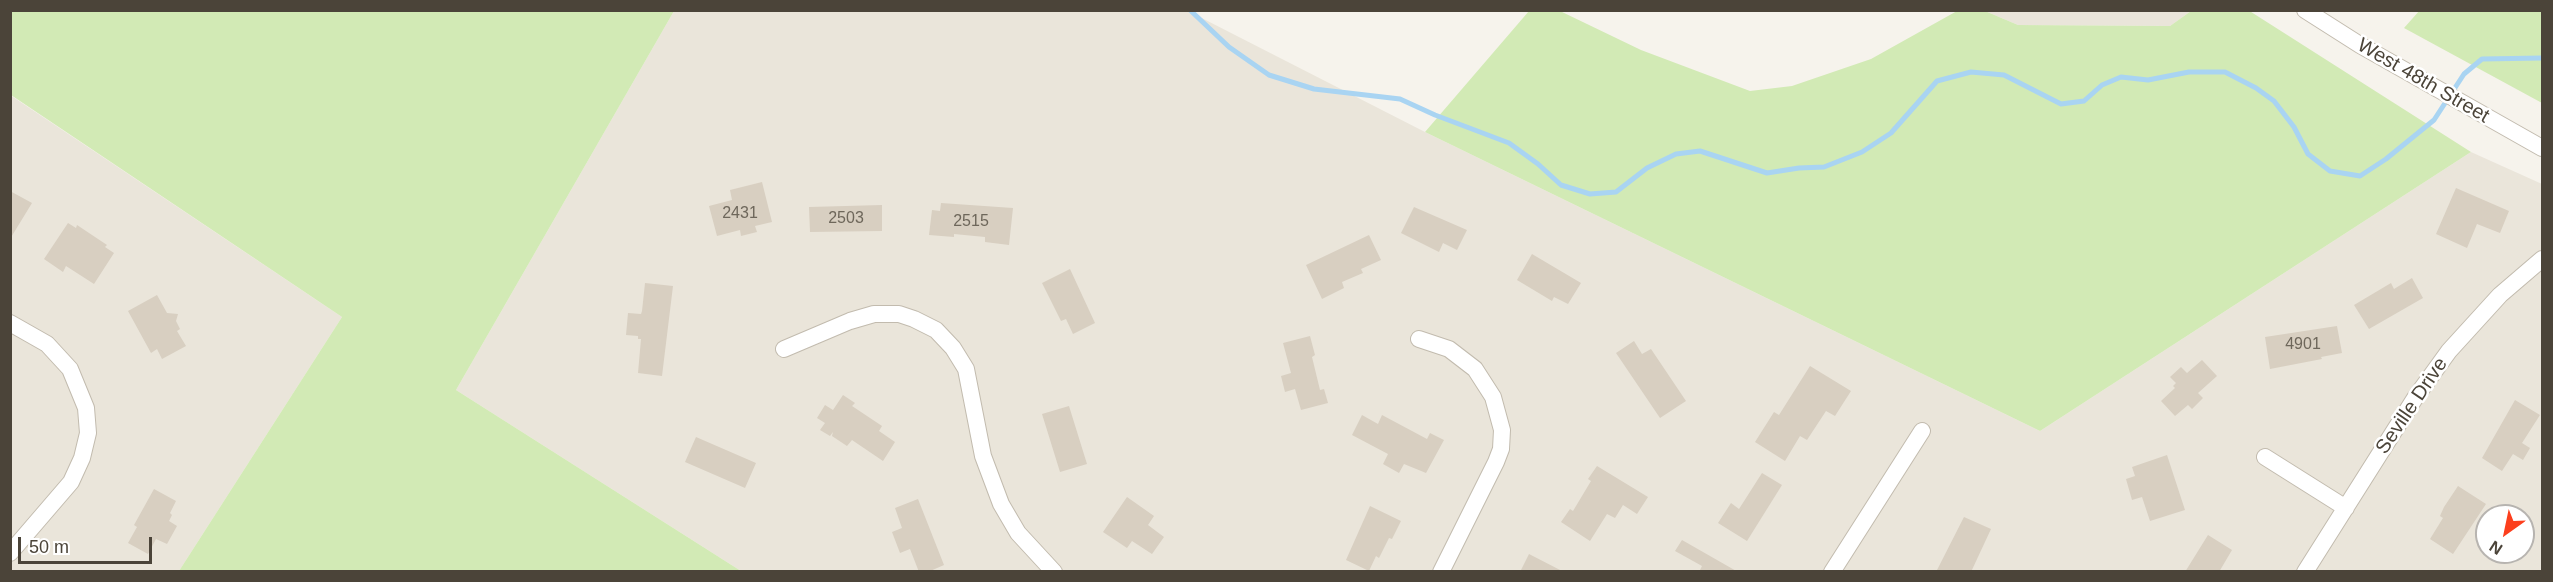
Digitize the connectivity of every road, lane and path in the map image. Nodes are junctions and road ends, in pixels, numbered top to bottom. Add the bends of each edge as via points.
1 (2305, 10) edge
2 (2542, 148) edge
3 (2542, 259) edge
4 (10, 322) edge
5 (1419, 339) dead end
6 (784, 349) dead end
7 (1922, 431) dead end
8 (2265, 457) dead end
9 (2346, 508) junction
10 (10, 553) edge
11 (1054, 572) edge
12 (1442, 572) edge
13 (1832, 572) edge
14 (2305, 572) edge

1 - 2 street, West 48th Street
3 - 9 street, Seville Drive via 2495,301 2449,351
4 - 10 street via 47,344 70,369 86,408 88,433 71,482
5 - 12 street via 1449,349 1475,369 1493,397 1502,430 1496,462
6 - 11 street via 874,314 899,314 936,330 966,369 983,456 1001,504 1018,533
7 - 13 street
8 - 9 street
9 - 14 street, Seville Drive

